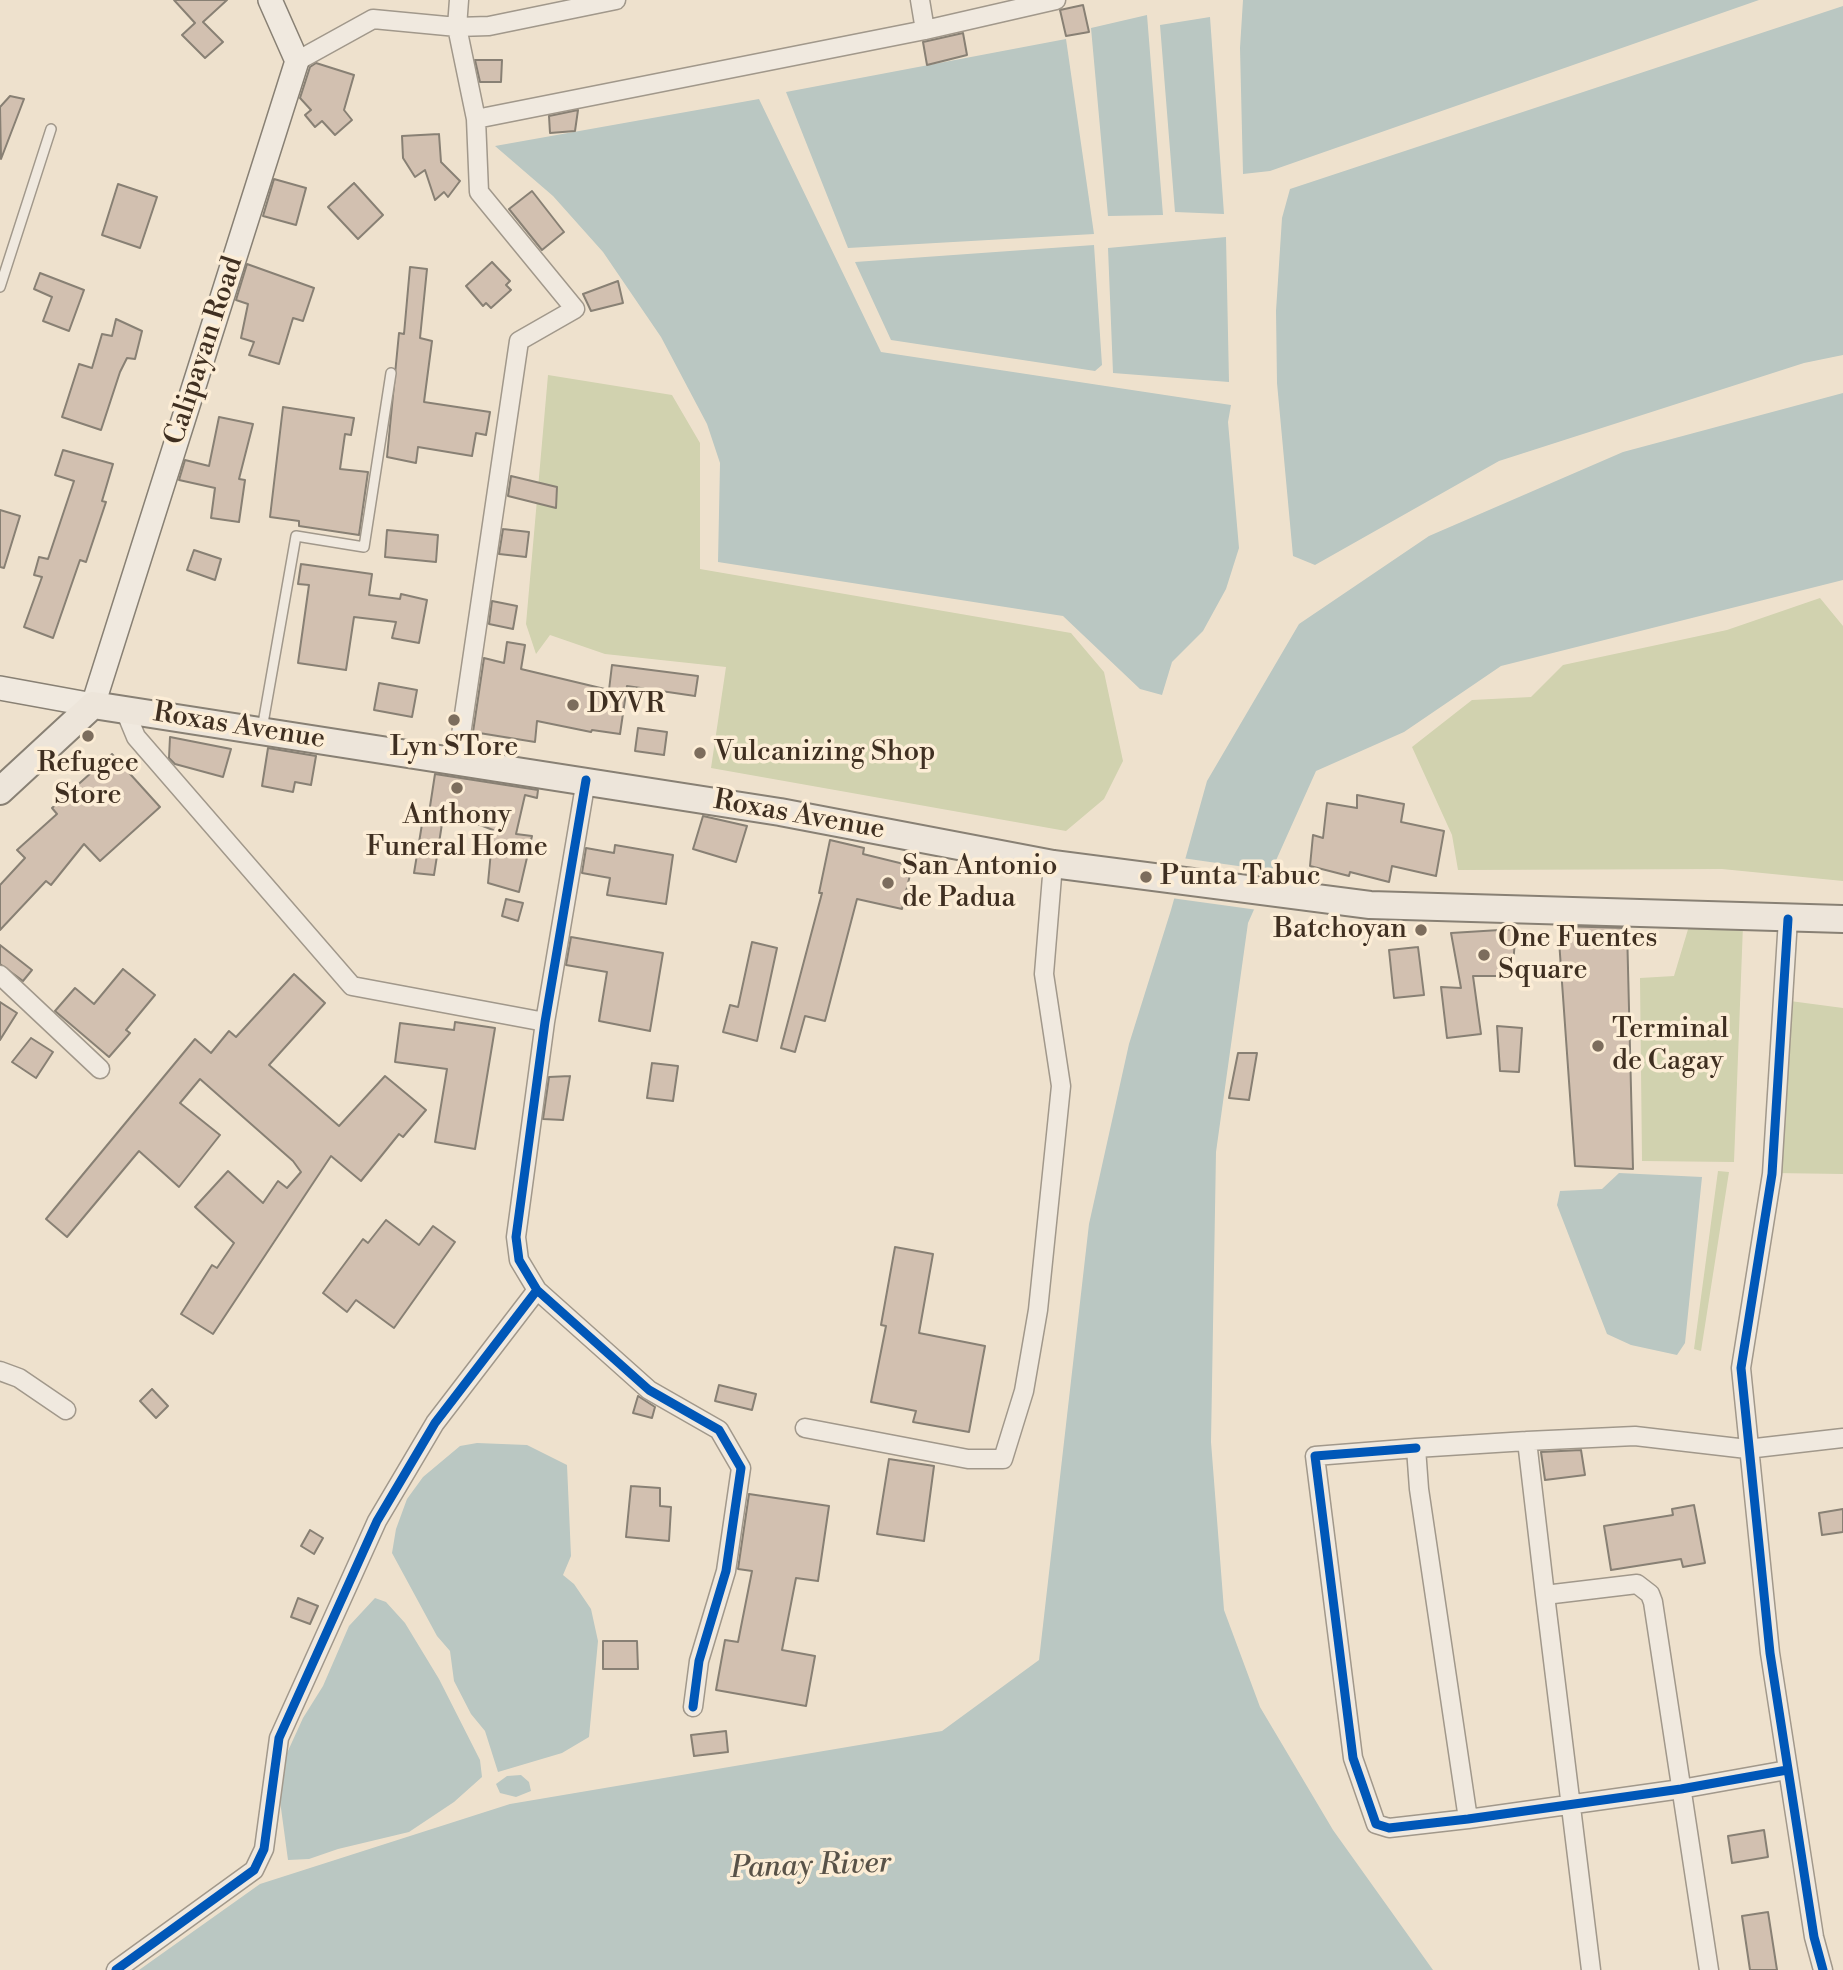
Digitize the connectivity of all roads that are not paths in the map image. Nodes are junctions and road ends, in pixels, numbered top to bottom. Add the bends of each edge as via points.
1 (270, 0) edge
2 (459, 0) edge
3 (616, 0) edge
4 (919, 0) edge
5 (1056, 0) edge
6 (457, 27) junction
7 (925, 30) junction
8 (297, 61) junction
9 (477, 119) junction
10 (51, 130) dead end
11 (0, 287) edge
12 (391, 373) dead end
13 (0, 688) edge
14 (93, 705) junction
15 (124, 708) junction
16 (261, 730) junction
17 (457, 762) junction
18 (586, 780) junction
19 (0, 791) edge
20 (1053, 864) junction
21 (1788, 919) junction
22 (1843, 919) edge
23 (0, 975) edge
24 (545, 1022) junction
25 (100, 1069) dead end
26 (537, 1290) junction
27 (0, 1371) edge
28 (66, 1410) dead end
29 (805, 1428) dead end
30 (1843, 1438) edge
31 (1527, 1441) junction
32 (1416, 1448) junction
33 (1746, 1448) junction
34 (1545, 1595) junction
35 (693, 1707) dead end
36 (1787, 1770) junction
37 (1681, 1789) junction
38 (1572, 1804) junction
39 (1468, 1819) junction
40 (116, 1970) edge
41 (1591, 1970) edge
42 (1709, 1970) edge
43 (1823, 1970) edge

1 - 8 main road
2 - 6 street
3 - 6 street via 489,26
4 - 7 street
5 - 7 street
6 - 8 street via 373,19
6 - 9 street
7 - 9 street
8 - 14 main road, Calipayan Road
9 - 17 street via 480,192 575,309 519,341
10 - 11 lane
12 - 16 lane via 364,547 296,536
13 - 14 main road
14 - 15 main road, Roxas Avenue
14 - 19 main road
15 - 16 main road, Roxas Avenue
15 - 24 street via 136,737 352,986
16 - 17 main road, Roxas Avenue
17 - 18 main road, Roxas Avenue
18 - 20 main road, Roxas Avenue
18 - 24 street
20 - 21 main road, Roxas Avenue via 1370,905
20 - 29 street via 1044,974 1062,1086 1038,1310 1024,1391 1003,1459 968,1459
21 - 22 main road, Roxas Avenue
21 - 33 street via 1772,1174 1741,1368
23 - 25 street
24 - 26 street via 516,1237 519,1260
26 - 35 street via 649,1390 719,1430 741,1468 726,1571 699,1661
26 - 40 street via 435,1423 377,1521 279,1738 264,1849 254,1870
27 - 28 street via 19,1378
30 - 33 street
31 - 32 street
31 - 33 street via 1635,1436
31 - 34 street
32 - 39 street
32 - 39 street via 1315,1456 1353,1758 1372,1818 1382,1828
33 - 36 street
34 - 37 street via 1628,1584 1637,1584 1650,1594
34 - 38 street
36 - 37 street
36 - 43 street
37 - 38 street
37 - 42 street
38 - 39 street
38 - 41 street

